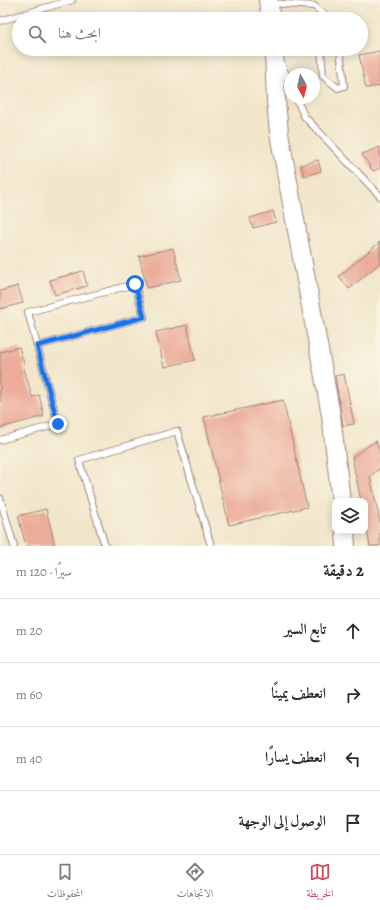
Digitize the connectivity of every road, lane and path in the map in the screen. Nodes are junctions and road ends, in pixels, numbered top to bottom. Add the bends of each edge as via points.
1 (72, 0) edge
2 (269, 7) edge
3 (320, 11) edge
4 (29, 12) edge
5 (12, 17) edge
6 (0, 20) edge
7 (275, 56) edge
8 (278, 56) edge
9 (321, 56) edge
10 (341, 56) edge
11 (284, 70) edge
12 (299, 104) edge
13 (380, 196) edge
14 (37, 346) junction
15 (0, 440) edge
16 (0, 498) edge
17 (341, 498) edge
18 (345, 534) edge
19 (14, 546) edge
20 (105, 546) edge
21 (211, 546) edge
22 (346, 546) edge

1 - 4 lane
2 - 3 lane via 314,6
5 - 6 lane
7 - 17 street via 279,133 331,415
8 - 11 lane
9 - 10 lane via 323,76 338,88 344,86
12 - 13 lane via 304,116
14 - 14 lane via 144,317 135,284 28,312
14 - 15 lane via 58,424
16 - 19 lane
18 - 22 street
20 - 21 lane via 79,460 176,431

